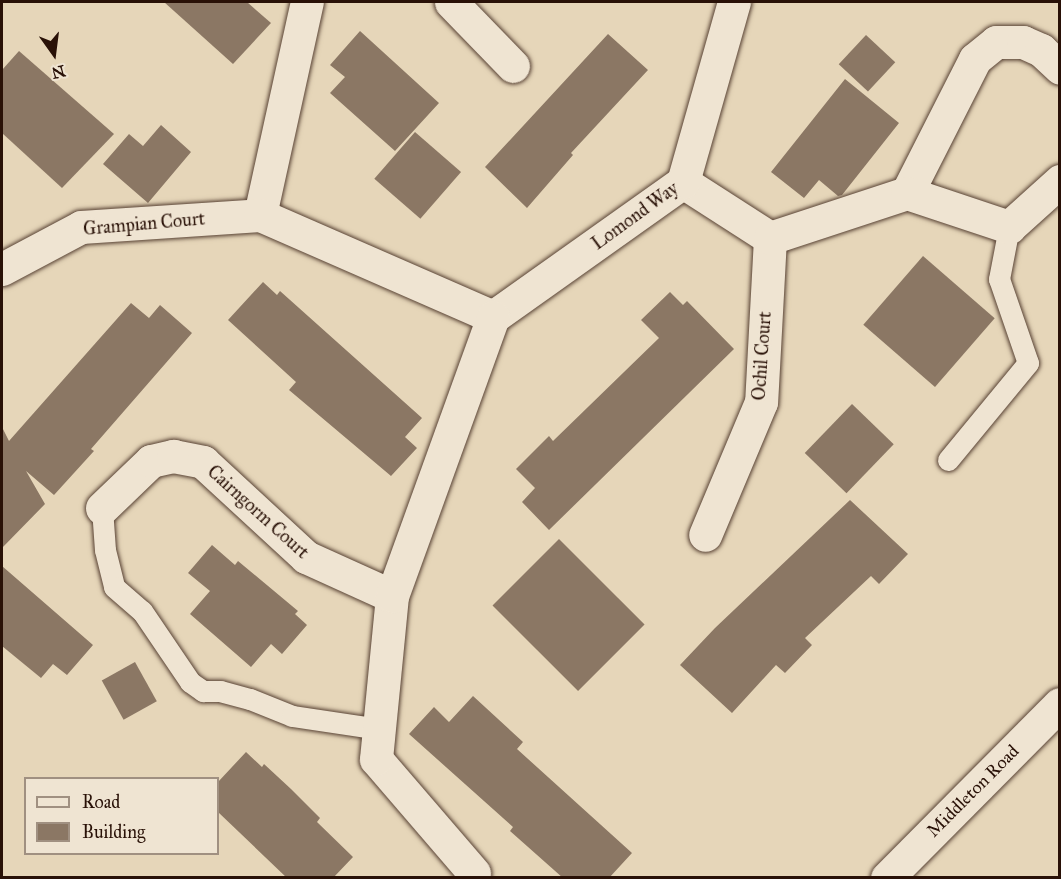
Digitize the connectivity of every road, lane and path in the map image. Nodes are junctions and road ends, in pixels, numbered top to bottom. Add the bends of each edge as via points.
1 (307, 2) edge
2 (451, 2) edge
3 (734, 2) edge
4 (513, 66) dead end
5 (1059, 68) edge
6 (1059, 181) edge
7 (683, 182) junction
8 (907, 193) junction
9 (260, 215) junction
10 (1009, 227) junction
11 (770, 238) junction
12 (2, 269) edge
13 (493, 317) junction
14 (948, 460) dead end
15 (102, 508) joint
16 (705, 534) dead end
17 (392, 596) junction
18 (1059, 704) edge
19 (380, 729) junction
20 (474, 873) dead end
21 (887, 878) edge

1 - 9 street
2 - 4 street
3 - 7 street, Lomond Way
5 - 8 street via 1041,50 1023,42 996,42 975,59
6 - 10 street
7 - 11 street
7 - 13 street, Lomond Way
8 - 10 street
8 - 11 street
9 - 12 street, Grampian Court via 81,227
9 - 13 street, Grampian Court
10 - 14 lane via 999,279 1029,363
11 - 16 street, Ochil Court via 761,402
13 - 17 street
15 - 17 street, Cairngorm Court via 151,461 173,456 202,462 306,557
15 - 19 lane via 105,550 114,587 142,611 190,682 203,692 250,699 292,716
17 - 19 street
18 - 21 street, Middleton Road
19 - 20 street via 376,759

